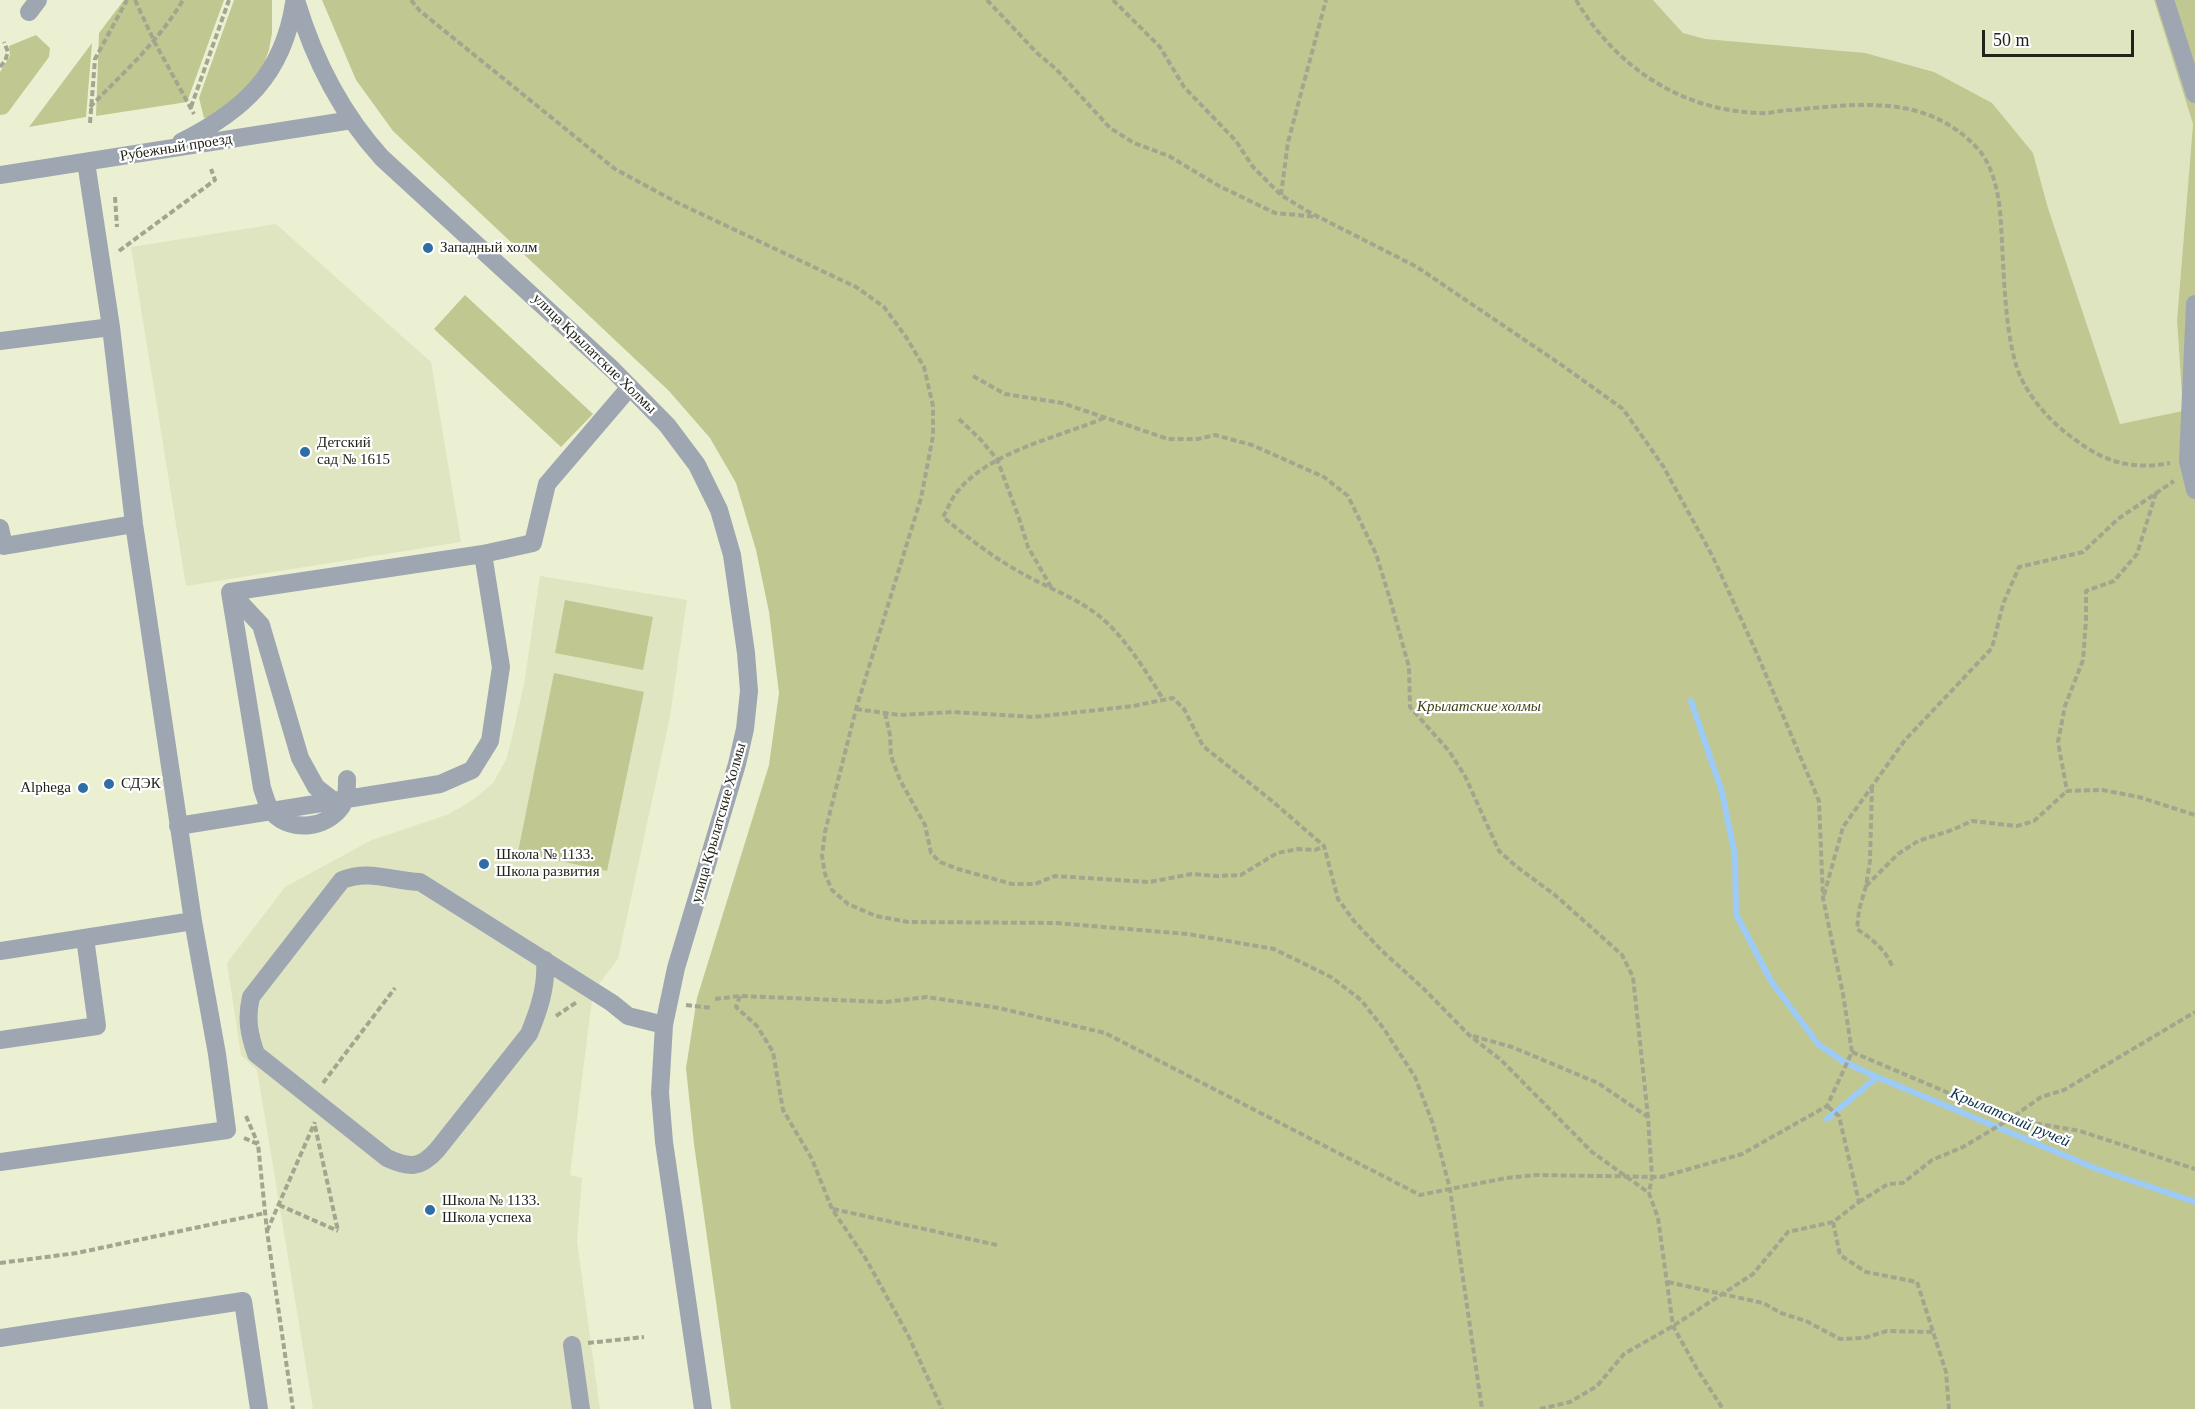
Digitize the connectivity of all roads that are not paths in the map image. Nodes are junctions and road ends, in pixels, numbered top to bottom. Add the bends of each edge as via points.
1 (295, 0) edge
2 (2165, 0) edge
3 (2195, 94) edge
4 (352, 120) junction
5 (166, 149) junction
6 (86, 162) junction
7 (0, 175) edge
8 (2195, 304) edge
9 (111, 327) junction
10 (0, 341) edge
11 (630, 387) junction
12 (2195, 490) edge
13 (134, 524) junction
14 (0, 528) edge
15 (2, 546) edge
16 (483, 554) junction
17 (230, 592) junction
18 (347, 778) dead end
19 (334, 801) junction
20 (178, 825) junction
21 (193, 921) junction
22 (85, 938) junction
23 (0, 951) edge
24 (545, 960) junction
25 (664, 1025) junction
26 (0, 1040) edge
27 (0, 1162) edge
28 (0, 1338) edge
29 (572, 1345) road end
30 (259, 1409) edge
31 (581, 1409) edge
32 (703, 1409) edge

1 - 4 street, улица Крылатские Холмы via 320,66
1 - 5 street via 283,44 255,91 221,120
2 - 3 street
4 - 5 street, Рубежный проезд
4 - 11 street, улица Крылатские Холмы via 382,158
5 - 6 street, Рубежный проезд
6 - 7 street, Рубежный проезд
6 - 9 street
8 - 12 street via 2188,461
9 - 10 street
9 - 13 street
11 - 16 street via 547,484 533,543
11 - 25 street, улица Крылатские Холмы via 667,425 697,465 719,510 739,596 749,691 737,764 676,968
13 - 15 street
13 - 20 street
14 - 15 street
16 - 17 street
16 - 19 street via 501,667 490,741 472,770 440,784
17 - 18 street via 262,788 271,812 297,826 326,820 343,804
17 - 19 street via 261,625 300,758 316,787
19 - 20 street
20 - 21 street
21 - 22 street
21 - 27 street via 226,1130
22 - 23 street
22 - 26 street via 97,1026
24 - 24 street via 420,882 354,875 342,880 251,998 247,1013 251,1042 256,1054 387,1158 403,1165 418,1165 428,1161 529,1034 538,1011
24 - 25 street via 628,1016
25 - 32 street, улица Крылатские Холмы via 660,1093 664,1142
28 - 30 street via 243,1301
29 - 31 street

